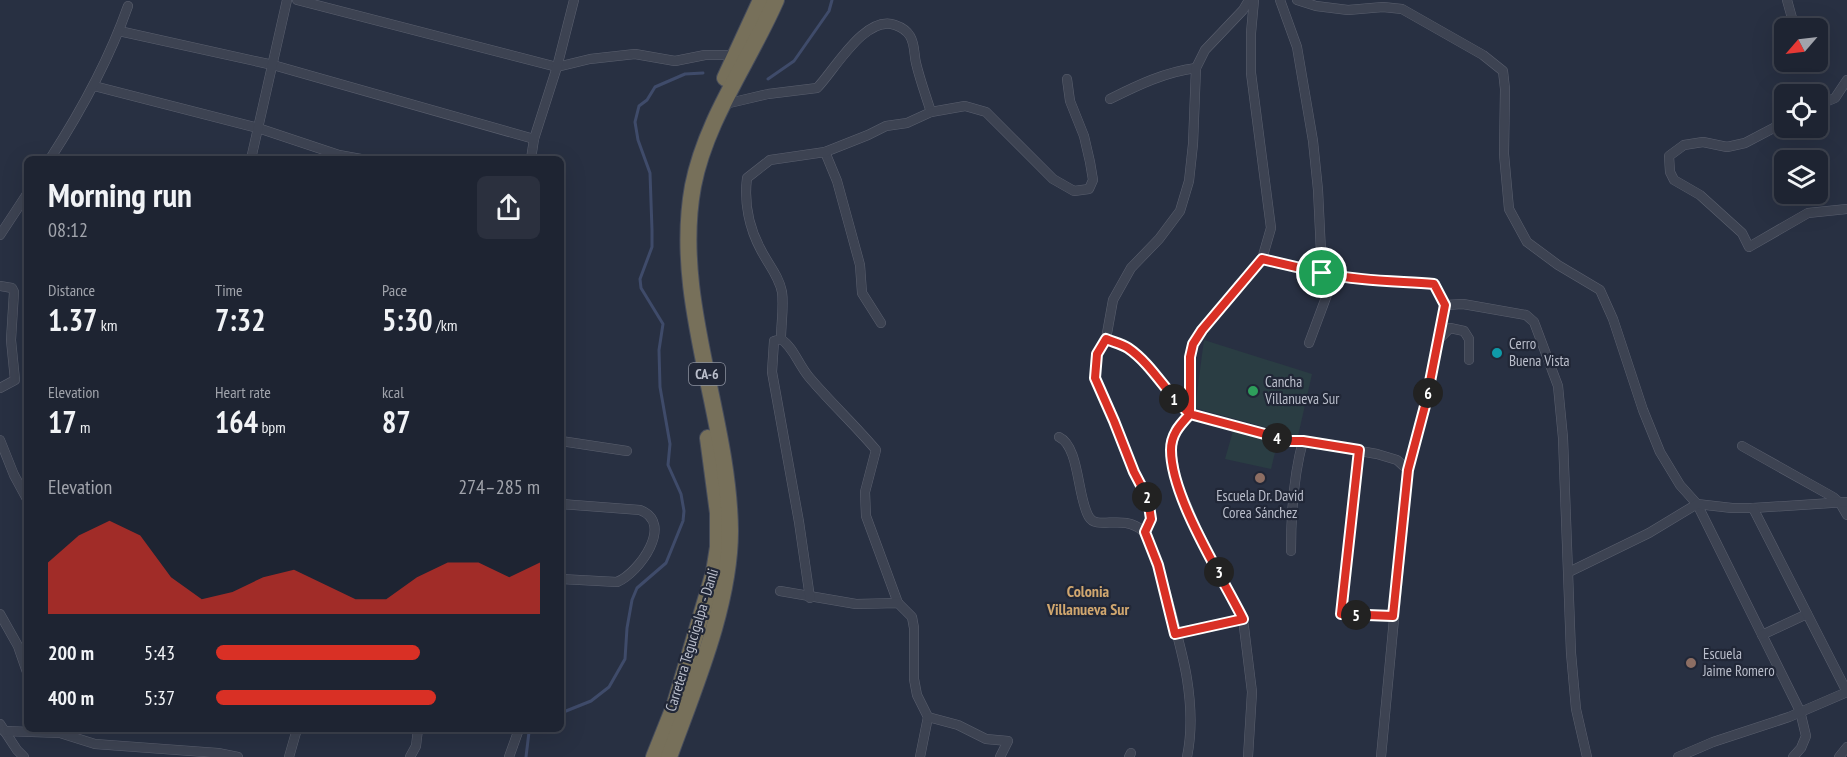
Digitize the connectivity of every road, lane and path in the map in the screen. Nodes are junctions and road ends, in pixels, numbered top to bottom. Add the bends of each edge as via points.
1 (287, 0) edge
2 (297, 0) edge
3 (574, 0) edge
4 (761, 0) edge
5 (776, 0) edge
6 (1249, 0) edge
7 (1254, 0) edge
8 (1280, 0) edge
9 (1297, 0) edge
10 (1787, 0) edge
11 (128, 6) dead end
12 (1792, 18) dead end
13 (119, 31) junction
14 (741, 56) junction
15 (273, 65) junction
16 (557, 67) junction
17 (1196, 68) junction
18 (1066, 79) dead end
19 (1847, 80) edge
20 (94, 86) junction
21 (1110, 99) dead end
22 (1828, 101) edge
23 (718, 105) junction
24 (931, 112) junction
25 (258, 128) junction
26 (1774, 128) edge
27 (534, 139) junction
28 (825, 152) junction
29 (52, 156) edge
30 (252, 156) edge
31 (344, 156) edge
32 (531, 156) edge
33 (24, 199) edge
34 (1847, 208) edge
35 (0, 235) edge
36 (1262, 259) junction
37 (1322, 273) junction
38 (1334, 276) junction
39 (0, 286) edge
40 (1445, 305) junction
41 (881, 323) dead end
42 (781, 339) junction
43 (1106, 339) junction
44 (1437, 341) junction
45 (1309, 343) dead end
46 (1469, 360) dead end
47 (0, 387) edge
48 (1190, 414) junction
49 (1059, 437) dead end
50 (0, 440) edge
51 (564, 441) edge
52 (1303, 441) junction
53 (1742, 446) dead end
54 (1359, 450) junction
55 (627, 451) dead end
56 (1408, 470) junction
57 (24, 493) edge
58 (1844, 502) edge
59 (564, 504) edge
60 (1697, 504) junction
61 (1753, 508) junction
62 (1847, 515) edge
63 (1145, 532) junction
64 (1291, 551) dead end
65 (1569, 572) junction
66 (564, 579) edge
67 (780, 591) dead end
68 (810, 598) junction
69 (898, 603) junction
70 (0, 614) edge
71 (1807, 614) junction
72 (1393, 616) junction
73 (1243, 619) junction
74 (1175, 634) junction
75 (1762, 635) junction
76 (24, 663) edge
77 (1847, 692) edge
78 (1800, 711) junction
79 (928, 717) junction
80 (2, 727) edge
81 (24, 729) edge
82 (64, 732) edge
83 (296, 732) edge
84 (418, 732) edge
85 (518, 732) edge
86 (1847, 747) edge
87 (218, 755) edge
88 (24, 757) edge
89 (238, 757) edge
90 (289, 757) edge
91 (410, 757) edge
92 (509, 757) edge
93 (654, 757) edge
94 (669, 757) edge
95 (920, 757) edge
96 (999, 757) edge
97 (1187, 757) edge
98 (1248, 757) edge
99 (1381, 757) edge
100 (1587, 757) edge
101 (1678, 757) edge
102 (1793, 757) edge
103 (1839, 757) edge

1 - 15 street
2 - 16 street
3 - 16 street
4 - 14 highway, Carretera Tegucigalpa - Danli / CA-6
5 - 14 highway, Carretera Tegucigalpa - Danli / CA-6
6 - 17 street via 1205,50
7 - 36 street via 1251,73 1271,228
8 - 37 street via 1299,56 1313,141
9 - 60 street via 1348,10 1402,9 1483,55 1503,71 1509,209 1527,242 1600,290 1614,319 1660,452
10 - 12 street
11 - 13 street
13 - 15 street
13 - 20 street
14 - 16 street via 705,55 675,61 635,54
14 - 23 highway, Carretera Tegucigalpa - Danli / CA-6
15 - 25 street
15 - 27 street
16 - 27 street
17 - 21 street via 1145,81
17 - 43 street via 1194,144 1180,211 1131,268 1113,300
18 - 24 street via 1094,180 1089,189 1074,191 1053,179 986,112 965,106
19 - 22 street via 1835,98
20 - 25 street
20 - 29 street
23 - 24 street via 817,88 848,49 872,28 892,24 910,36
23 - 93 highway, Carretera Tegucigalpa - Danli / CA-6 via 699,133 688,165 677,248 714,476 718,547 697,633
23 - 94 highway, Carretera Tegucigalpa - Danli / CA-6 via 694,185 688,252 725,475 728,556 706,654
24 - 28 street
25 - 30 street
25 - 31 street
26 - 34 street via 1745,143 1727,147 1703,142 1684,145 1669,156 1670,172 1674,180 1700,195 1742,232 1749,247 1808,213
27 - 32 street
28 - 41 street via 860,265 862,293
28 - 42 street via 770,160 747,178 748,216 782,293
33 - 35 street
36 - 37 street
36 - 48 street via 1193,344
37 - 38 street
38 - 40 street via 1434,284
38 - 45 street
39 - 47 street via 14,292 11,340 15,380
40 - 44 street
40 - 65 street via 1501,310 1526,315 1533,322 1558,386
42 - 68 street via 774,341 772,372
42 - 69 street via 832,404 876,450 865,492 866,516
43 - 48 street via 1128,348
43 - 63 street via 1097,354 1095,378 1148,499 1151,519
44 - 46 street via 1450,328 1464,331 1469,339
44 - 56 street
48 - 52 street
48 - 73 street via 1176,429 1171,449 1176,481
49 - 63 street via 1068,445 1091,520 1099,524 1126,521
50 - 57 street
51 - 55 street
52 - 54 street
52 - 64 street via 1296,465
53 - 58 street
54 - 56 street via 1397,460
54 - 72 street via 1341,614
56 - 72 street
58 - 61 street
58 - 62 street
59 - 66 street via 640,510 650,517 654,532 646,556 625,579
60 - 61 street
60 - 65 street
60 - 75 street
61 - 71 street
63 - 74 street via 1158,565
65 - 100 street via 1576,709
67 - 68 street
68 - 69 street via 856,604
69 - 79 street via 912,617 914,679
70 - 76 street
71 - 75 street
71 - 77 street
72 - 99 street
73 - 74 street
73 - 98 street via 1252,692
74 - 97 street via 1187,680
75 - 78 street
77 - 78 street
78 - 101 street
78 - 102 street via 1806,736
79 - 95 street
79 - 96 street via 958,725 986,739 1008,741
80 - 81 street
80 - 88 street
82 - 87 street via 95,744
83 - 90 street
84 - 91 street
85 - 92 street
86 - 103 street
87 - 89 street

